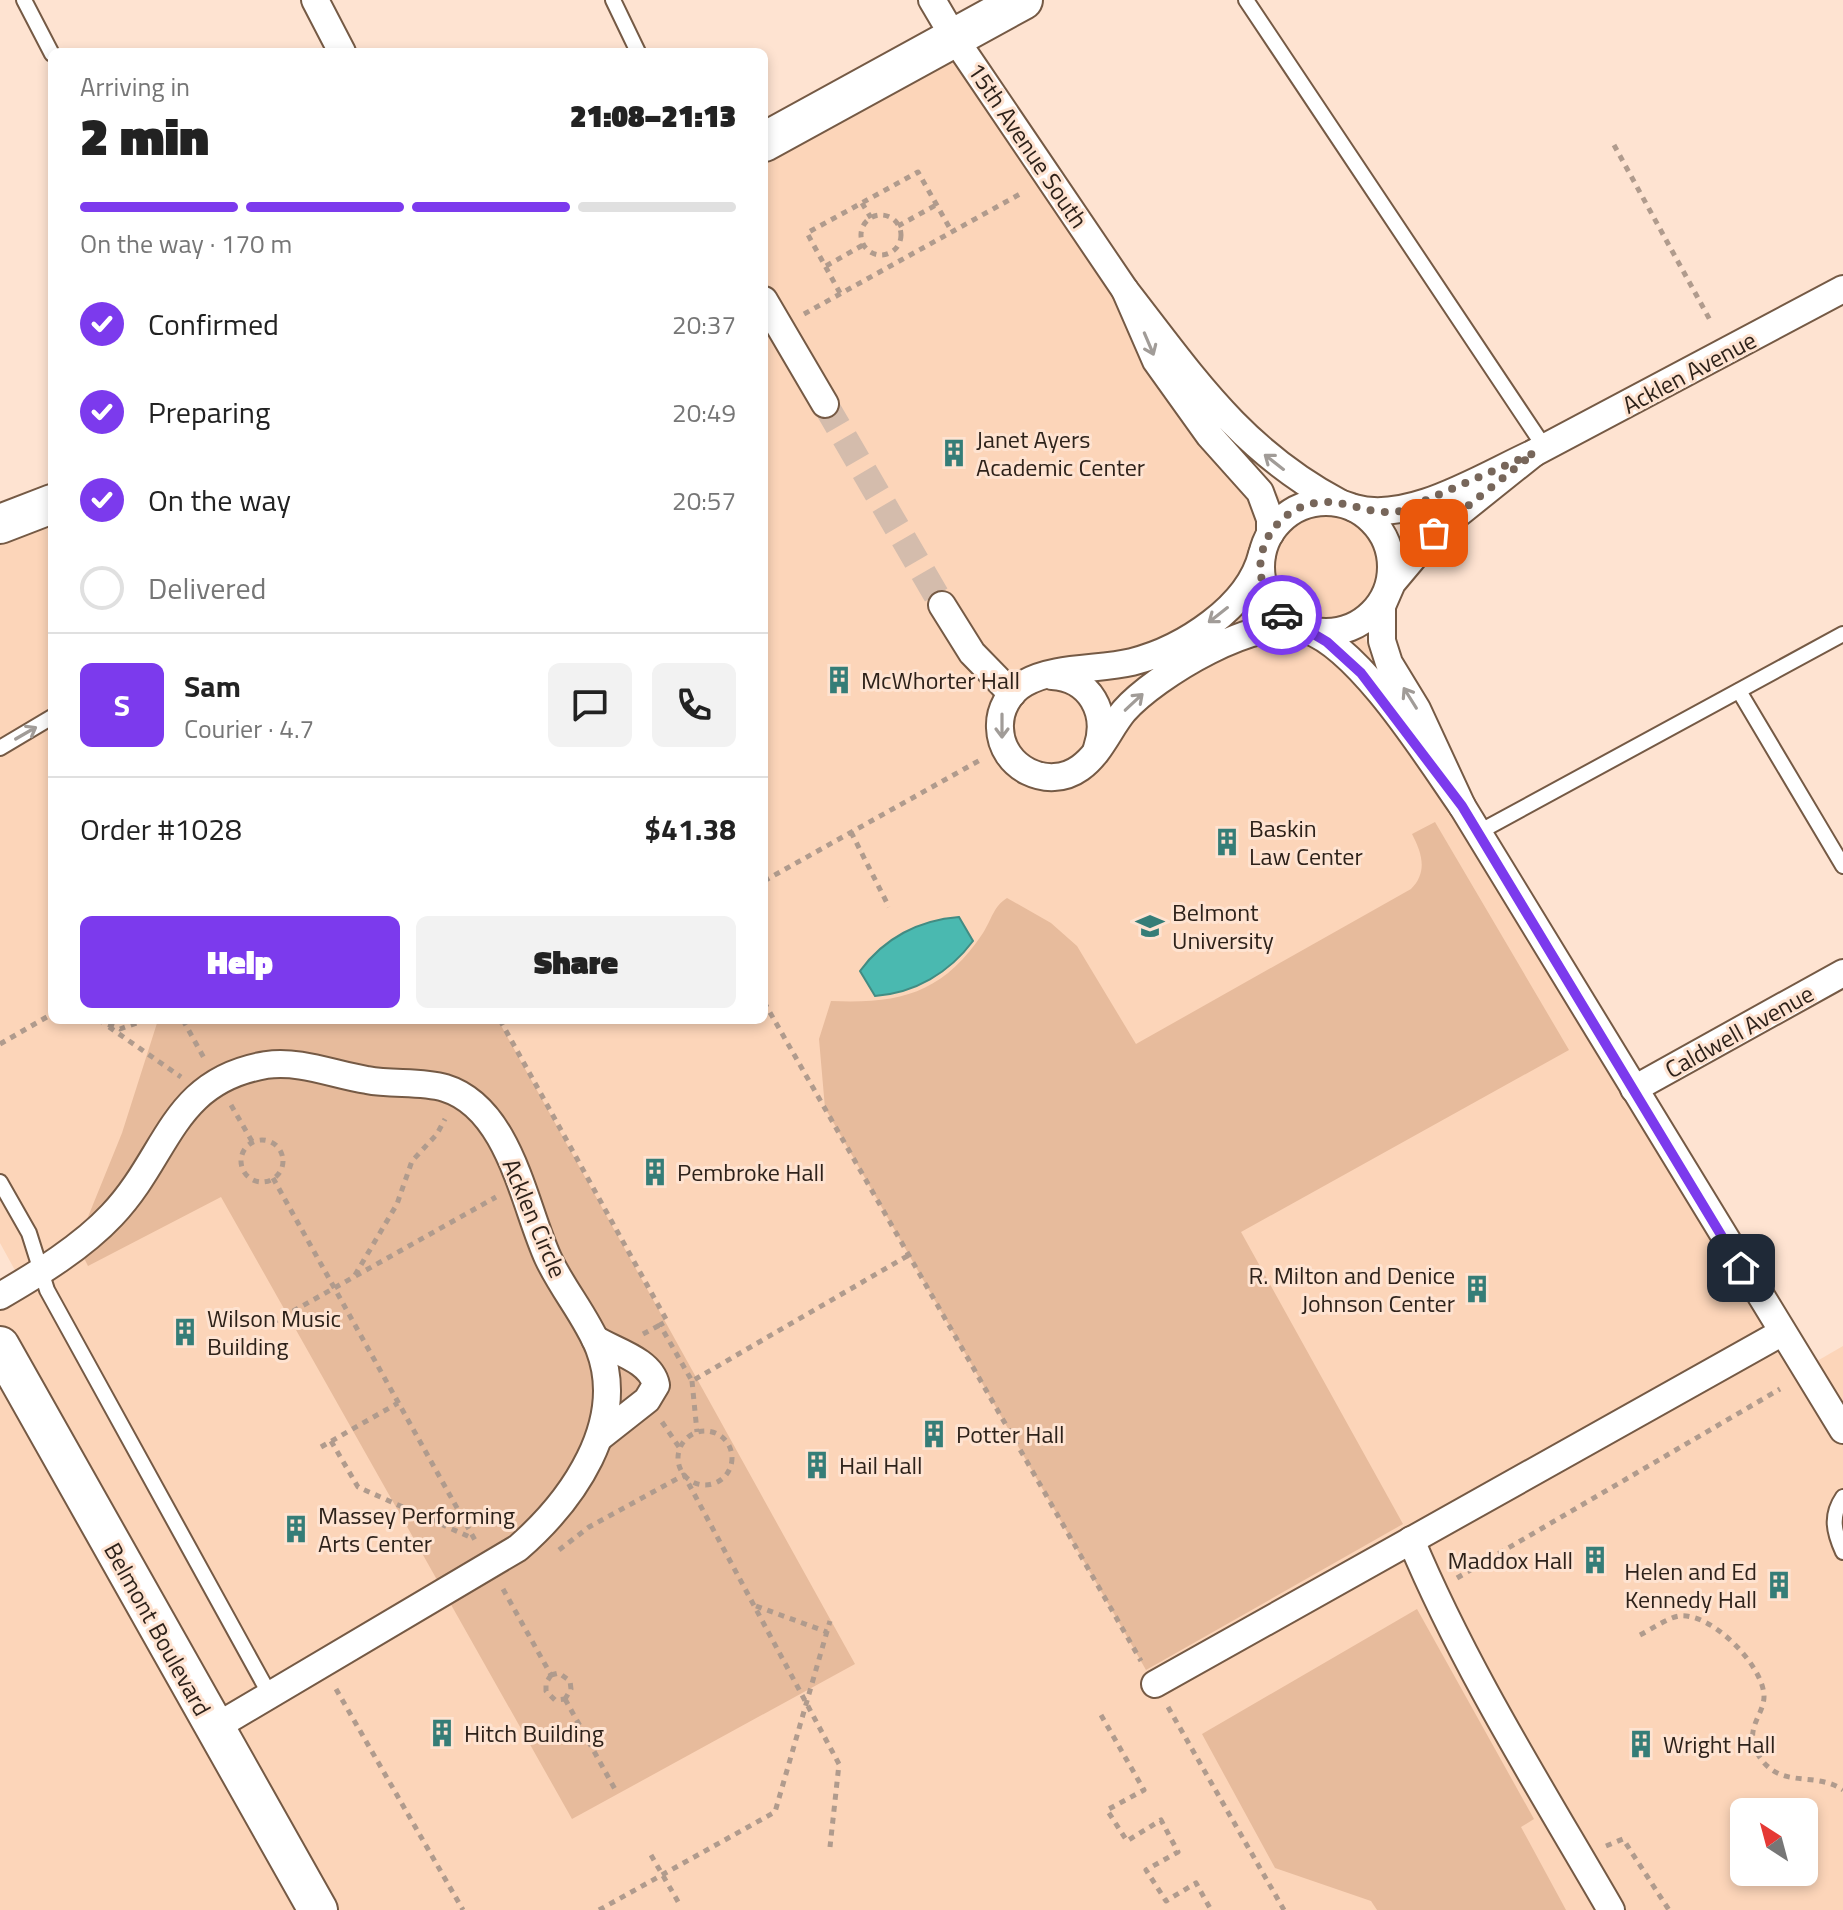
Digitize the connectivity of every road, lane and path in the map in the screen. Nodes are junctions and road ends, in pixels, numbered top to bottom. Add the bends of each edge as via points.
1 (24, 0) edge
2 (315, 0) edge
3 (613, 0) edge
4 (932, 0) edge
5 (1023, 0) edge
6 (1246, 0) edge
7 (955, 39) junction
8 (49, 48) edge
9 (340, 48) edge
10 (636, 48) edge
11 (768, 140) edge
12 (1614, 145) dead end
13 (1020, 194) dead end
14 (862, 203) junction
15 (936, 205) junction
16 (871, 218) junction
17 (898, 226) junction
18 (952, 232) junction
19 (863, 245) junction
20 (890, 253) junction
21 (896, 262) junction
22 (825, 266) junction
23 (1843, 289) edge
24 (1125, 290) junction
25 (840, 293) junction
26 (768, 307) edge
27 (802, 315) dead end
28 (1710, 320) dead end
29 (825, 404) tunnel mouth
30 (1540, 450) junction
31 (48, 506) edge
32 (1347, 506) junction
33 (0, 524) edge
34 (1266, 544) junction
35 (1384, 596) junction
36 (942, 605) tunnel mouth
37 (1306, 629) junction
38 (1843, 634) edge
39 (1043, 676) junction
40 (1739, 691) junction
41 (1012, 694) junction
42 (48, 719) edge
43 (1004, 747) junction
44 (0, 748) edge
45 (1091, 758) junction
46 (1462, 806) junction
47 (851, 832) junction
48 (1479, 832) junction
49 (1843, 866) edge
50 (768, 879) edge
51 (889, 907) dead end
52 (1843, 973) edge
53 (768, 1009) edge
54 (48, 1016) edge
55 (104, 1024) edge
56 (138, 1024) edge
57 (185, 1024) edge
58 (502, 1024) edge
59 (109, 1027) junction
60 (0, 1044) edge
61 (212, 1085) junction
62 (1634, 1089) junction
63 (458, 1093) junction
64 (253, 1143) junction
65 (273, 1178) junction
66 (0, 1182) edge
67 (521, 1183) junction
68 (909, 1255) junction
69 (354, 1277) junction
70 (21, 1283) edge
71 (334, 1288) junction
72 (272, 1323) dead end
73 (1781, 1333) junction
74 (595, 1339) junction
75 (0, 1346) edge
76 (692, 1381) junction
77 (1780, 1389) dead end
78 (398, 1403) junction
79 (1843, 1430) edge
80 (697, 1432) junction
81 (600, 1437) junction
82 (331, 1441) junction
83 (321, 1447) dead end
84 (684, 1475) junction
85 (1843, 1497) edge
86 (473, 1538) junction
87 (1411, 1540) junction
88 (555, 1552) dead end
89 (1843, 1552) edge
90 (489, 1566) junction
91 (1449, 1583) dead end
92 (754, 1606) junction
93 (830, 1621) dead end
94 (827, 1632) junction
95 (1640, 1635) dead end
96 (551, 1675) junction
97 (330, 1679) dead end
98 (1155, 1684) junction
99 (270, 1695) junction
100 (565, 1699) junction
101 (807, 1702) junction
102 (1101, 1715) dead end
103 (214, 1728) junction
104 (1843, 1790) edge
105 (616, 1791) dead end
106 (1596, 1833) dead end
107 (830, 1847) dead end
108 (651, 1855) dead end
109 (662, 1873) junction
110 (680, 1905) dead end
111 (1282, 1909) edge
112 (318, 1910) edge
113 (463, 1910) edge
114 (599, 1910) edge
115 (1211, 1910) edge
116 (1611, 1910) edge
117 (1669, 1910) edge

1 - 8 lane
2 - 9 street
3 - 10 lane
4 - 7 street, 15th Avenue South
5 - 7 street
6 - 30 lane
7 - 11 street
7 - 24 street, 15th Avenue South
12 - 28 path
13 - 18 path
14 - 15 path via 918,172
14 - 16 path
14 - 22 path via 807,233
15 - 17 path
15 - 18 path
16 - 17 path via 887,217
16 - 19 path via 862,227
17 - 20 path via 899,243
18 - 21 path
19 - 20 path via 875,255
19 - 22 path
20 - 21 path
21 - 25 path
22 - 25 path
23 - 30 street, Acklen Avenue
32 -> 24 street, 15th Avenue South via 1285,471 1241,433
24 -> 34 street, 15th Avenue South via 1156,361 1209,435 1260,492 1268,510
25 - 27 path
26 - 29 street
30 - 32 street, Acklen Avenue via 1414,507 1380,514
30 - 35 street, Acklen Avenue via 1434,533
31 - 33 street
32 - 34 street via 1303,506 1281,520
32 - 35 street via 1375,524 1388,548 1390,577
34 - 37 street via 1266,593 1283,616
34 -> 39 street via 1249,586 1195,631 1132,662
35 - 37 street via 1368,617 1347,629
46 -> 35 street via 1385,652
36 - 41 street via 972,653
45 -> 37 street via 1125,709 1168,674 1241,635
37 - 46 street via 1361,673
38 - 40 lane
39 - 41 street
39 - 45 street via 1076,682 1097,705 1102,729
40 - 48 lane
40 - 49 lane
41 -> 43 street via 1000,721
44 -> 42 lane
43 - 45 street via 1026,771 1043,777 1061,777
43 - 47 path
46 - 48 street
47 - 50 path
47 - 51 path
48 - 62 street
52 - 62 street, Caldwell Avenue
53 - 68 path
54 - 60 path
55 - 59 path
56 - 59 path
57 - 61 path
58 - 76 path via 667,1321 660,1325
59 - 61 path
61 - 63 street via 231,1075 283,1064
61 - 64 path
61 - 70 street via 182,1111 150,1168 110,1217
62 - 73 street
63 - 67 street, Acklen Circle via 492,1127
63 - 69 path via 437,1134 412,1161 397,1204
64 - 65 path via 267,1141 281,1153 282,1167
64 - 65 path via 243,1154 243,1169 259,1181
65 - 71 path
66 - 70 lane via 29,1233
67 - 69 path
67 - 74 street, Acklen Circle via 548,1257
68 - 76 path
68 - 98 path
69 - 71 path
70 - 99 lane via 47,1290
71 - 72 path
71 - 78 path
73 - 79 street
73 - 87 street
74 - 81 street, Acklen Circle via 603,1360 605,1398
74 - 81 street via 639,1362 656,1385 647,1400
75 - 103 street, Belmont Boulevard
76 - 80 path
77 - 91 path
78 - 82 path
78 - 86 path
80 - 84 path via 678,1450
80 - 84 path via 723,1438 731,1464 715,1483 698,1484
81 - 90 street, Acklen Circle via 552,1516
82 - 83 path
82 - 86 path via 358,1487
84 - 88 path via 589,1527
84 - 92 path
85 - 89 lane via 1834,1525
86 - 90 path
87 - 98 street
87 - 116 street via 1475,1674
90 - 96 path
90 - 99 street, Acklen Circle
92 - 94 path
92 - 101 path
93 - 94 path
94 - 101 path
95 - 104 path via 1679,1616 1703,1621 1725,1634 1762,1685 1765,1698 1753,1731 1763,1761 1784,1778 1822,1780
96 - 100 path via 546,1691 555,1700
96 - 100 path via 559,1673 570,1681
97 - 113 path
98 - 111 path
99 - 103 street, Acklen Circle
100 - 105 path
101 - 107 path via 839,1764
101 - 109 path via 775,1812
102 - 115 path via 1144,1790 1107,1810 1127,1841 1161,1820 1178,1852 1146,1870 1166,1901 1196,1883
103 - 112 street, Belmont Boulevard
106 - 117 path via 1604,1847 1623,1839
108 - 109 path
109 - 110 path
109 - 114 path

